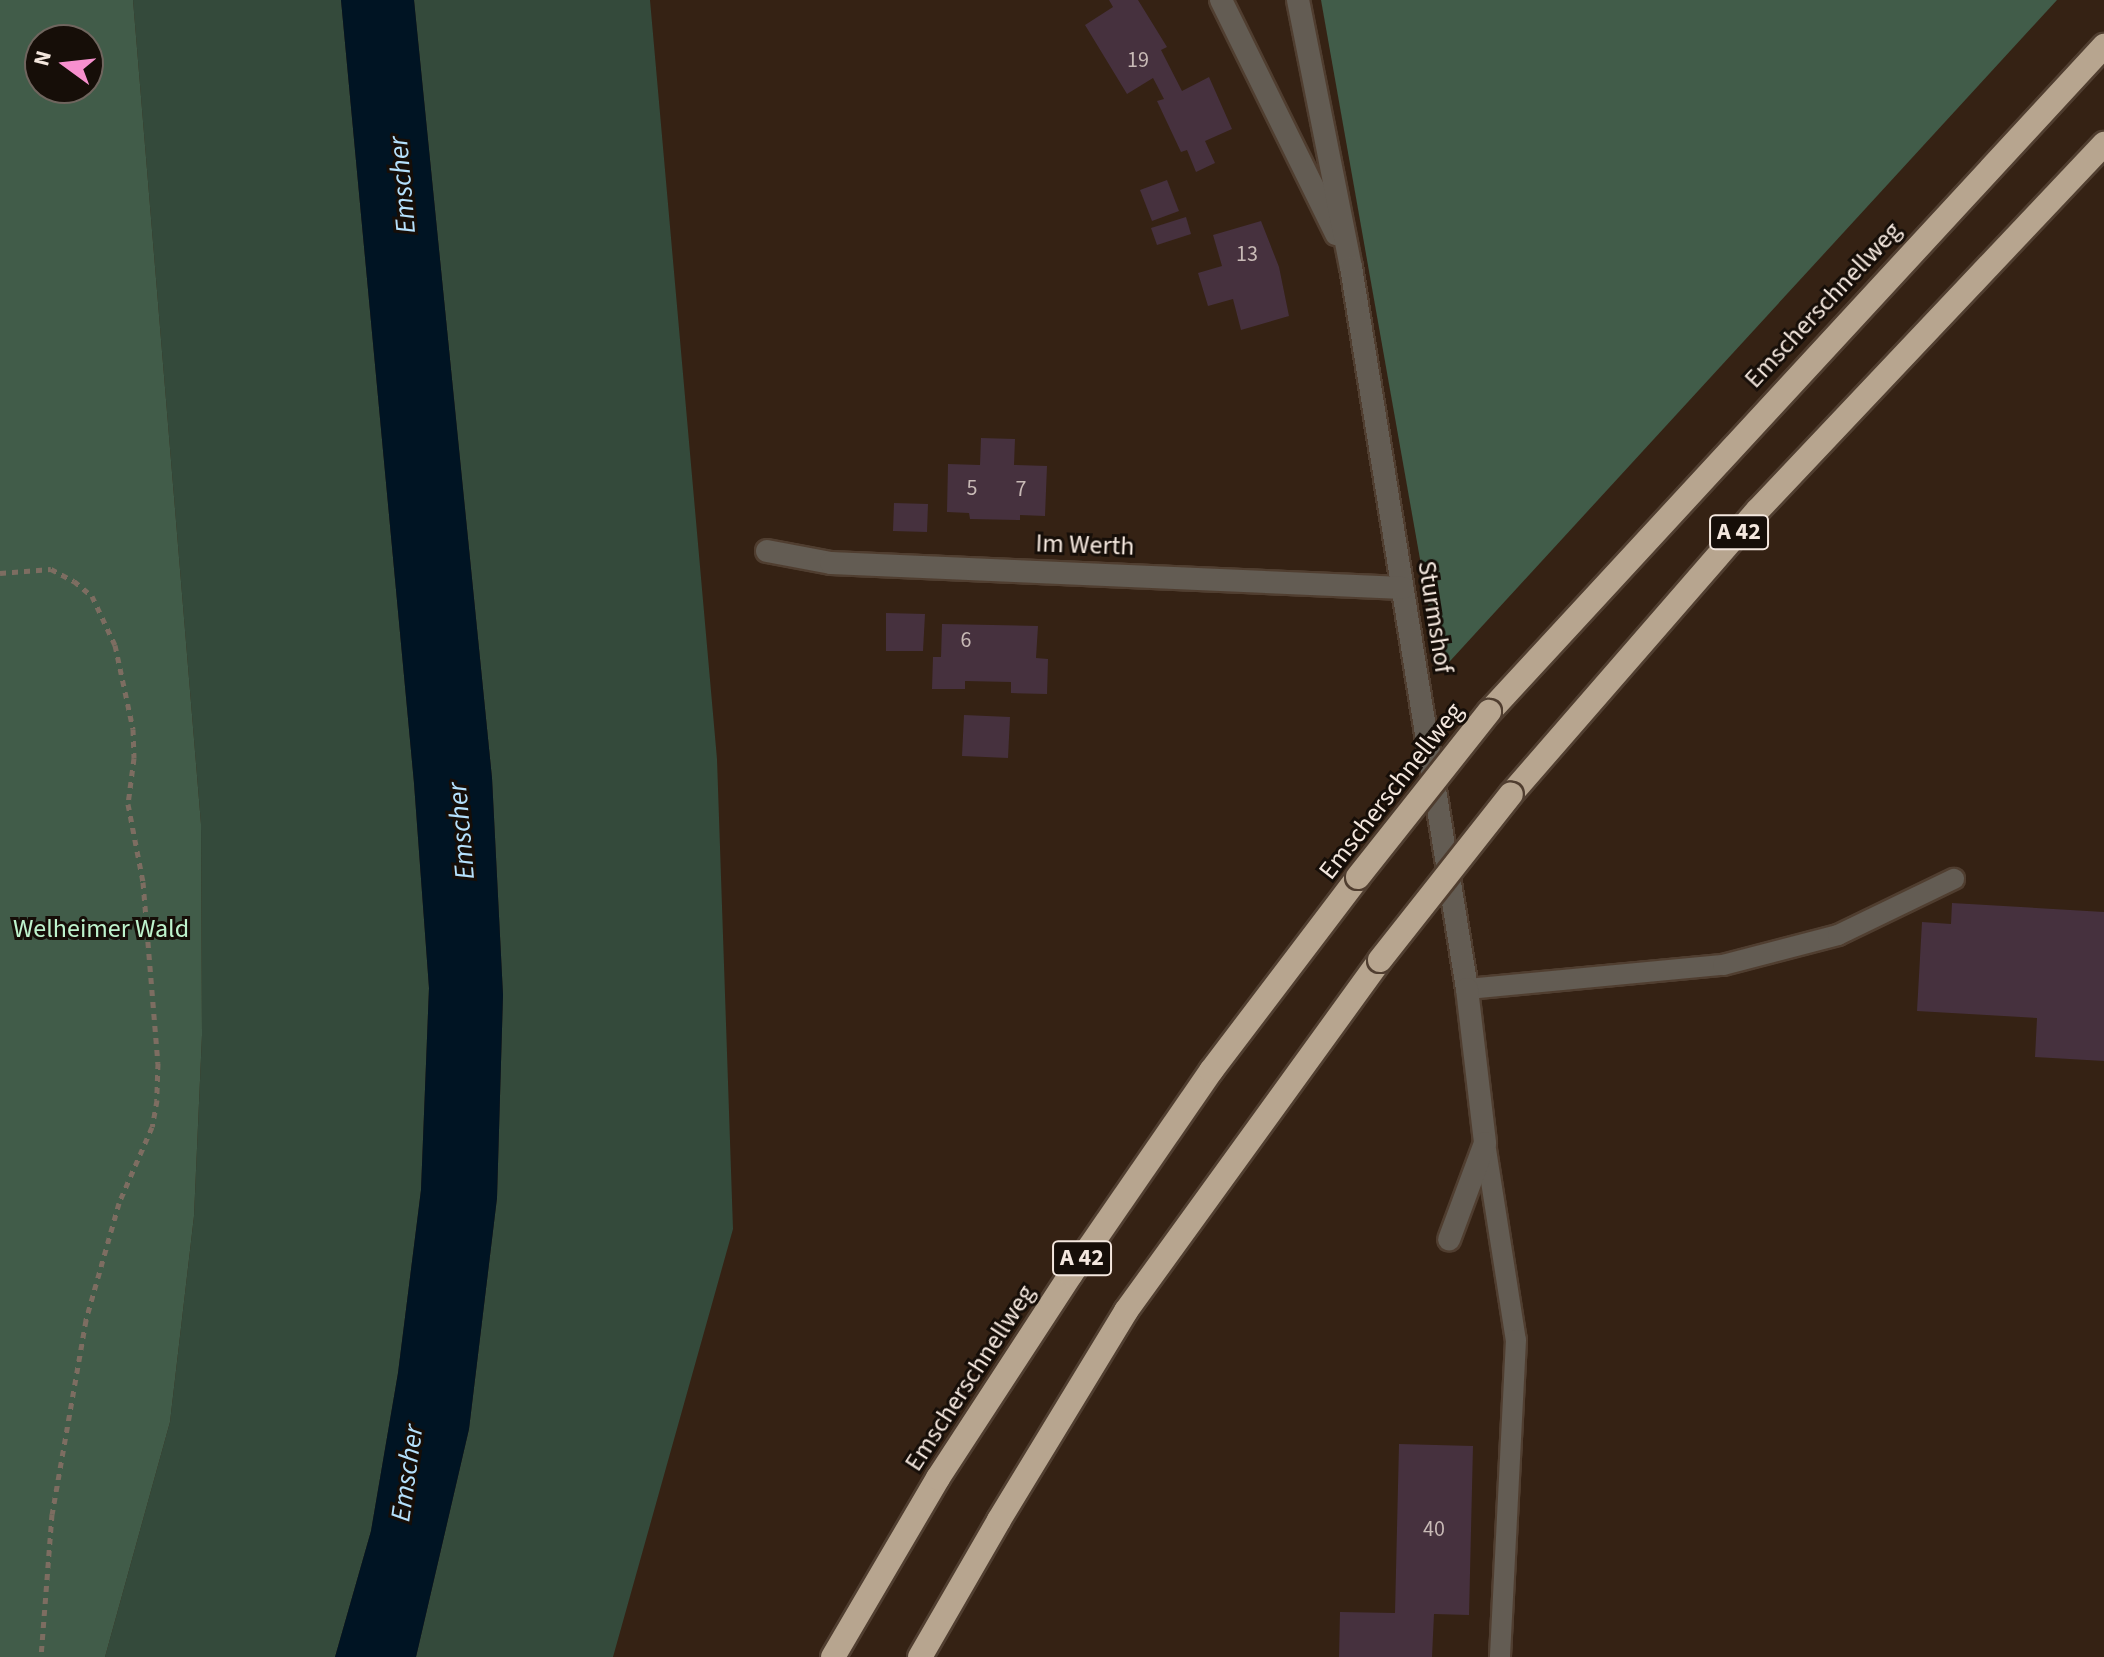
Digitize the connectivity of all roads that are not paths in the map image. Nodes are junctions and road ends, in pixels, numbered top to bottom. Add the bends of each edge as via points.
1 (1221, 0) edge
2 (1298, 0) edge
3 (2104, 46) edge
4 (2104, 144) edge
5 (1351, 267) junction
6 (767, 551) dead end
7 (1402, 588) junction
8 (1954, 879) dead end
9 (1467, 989) junction
10 (1485, 1143) junction
11 (1449, 1240) dead end
12 (833, 1657) edge
13 (920, 1657) edge
14 (1500, 1657) edge

1 - 5 street
2 - 5 street, Sturmshof
3 - 12 highway, Emscherschnellweg / A 42, bridge via 1489,712 1358,877 1211,1071 1071,1274 938,1478
4 - 13 highway, A 42, bridge via 1758,510 1511,794 1380,960 1126,1311
5 - 7 street, Sturmshof
6 - 7 street, Im Werth via 831,563
7 - 9 street, Sturmshof
8 - 9 lane via 1838,935 1723,965
9 - 10 street, Sturmshof
10 - 11 street, Sturmshof
10 - 14 lane via 1516,1340

